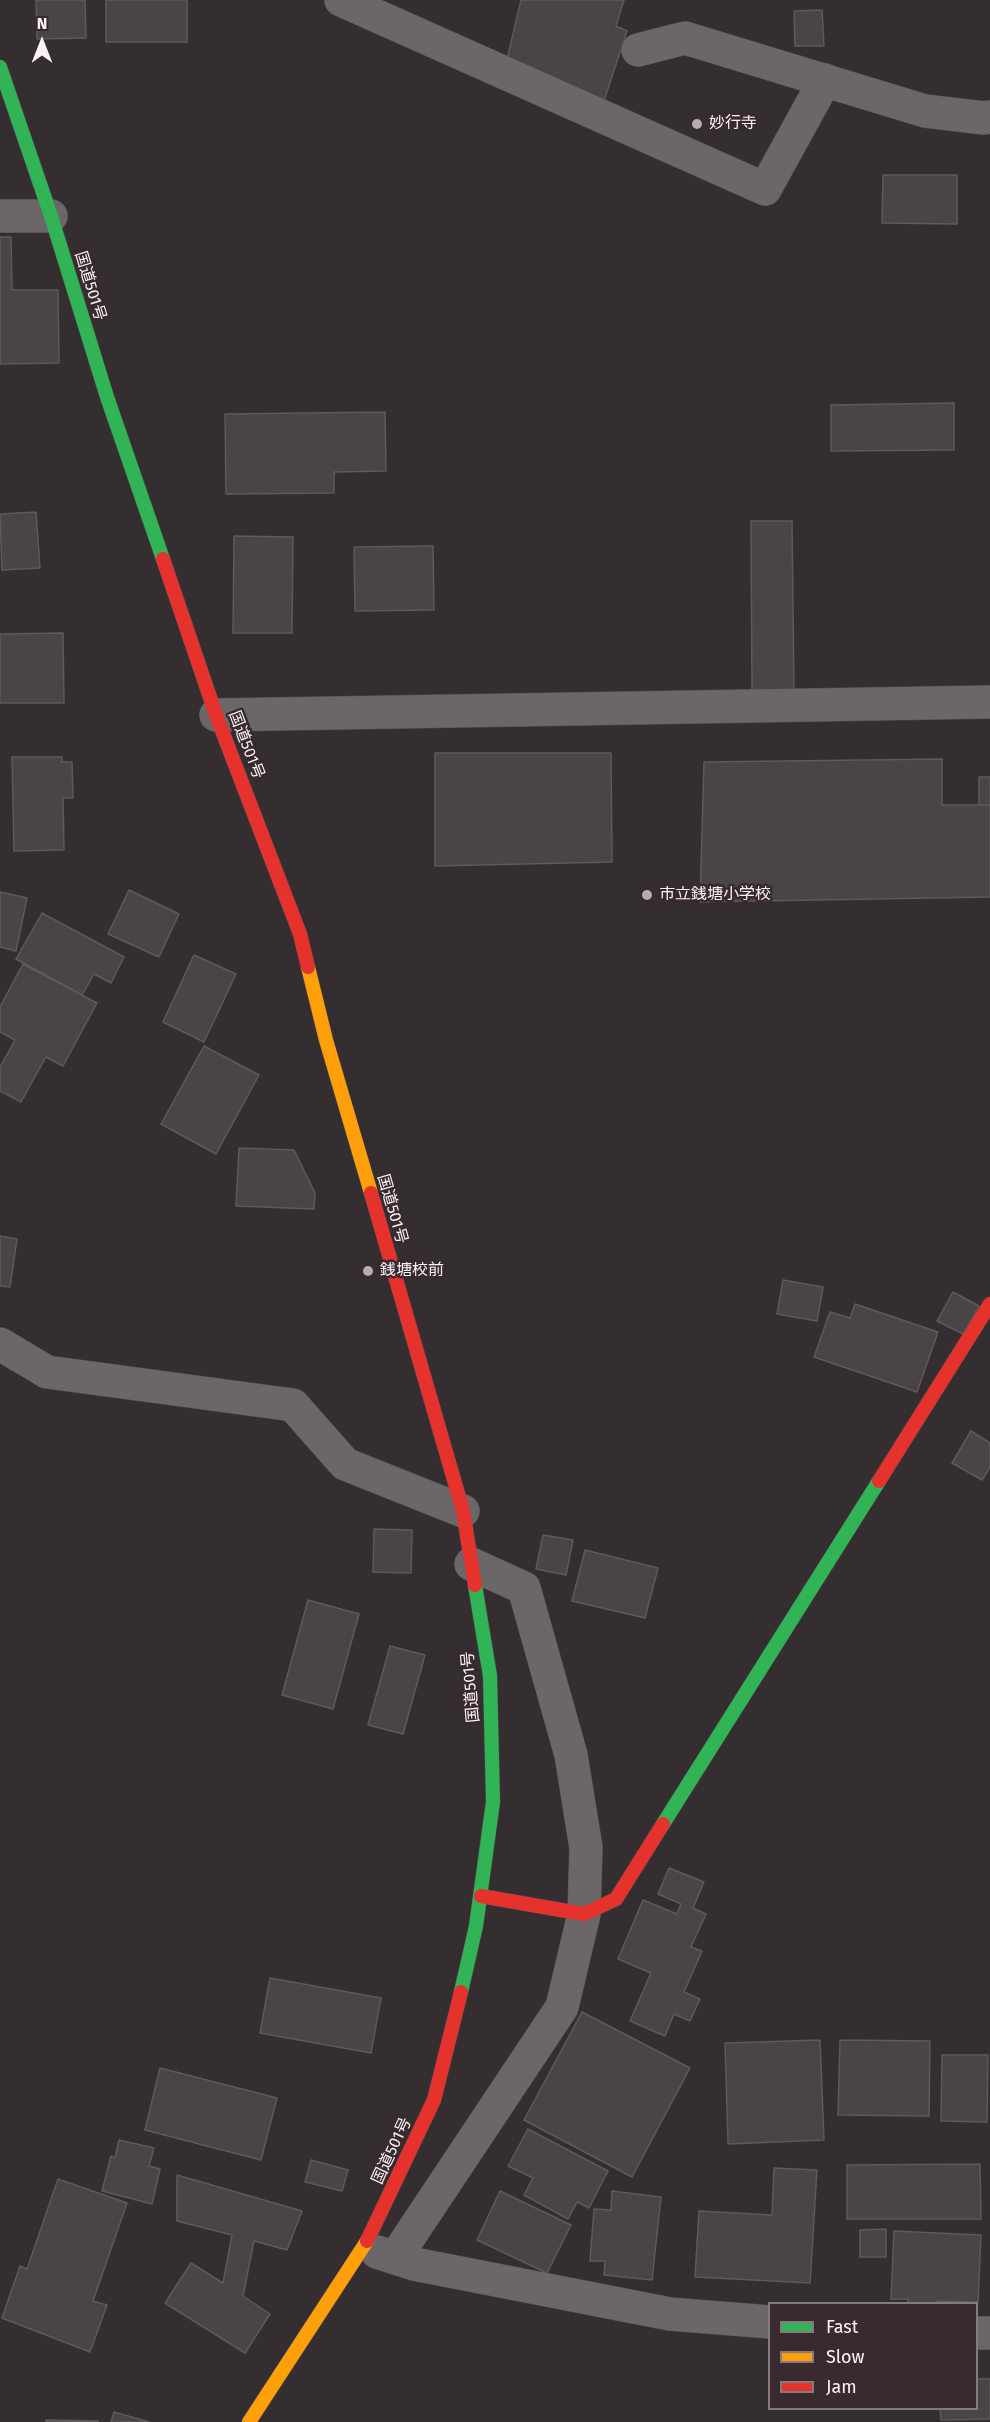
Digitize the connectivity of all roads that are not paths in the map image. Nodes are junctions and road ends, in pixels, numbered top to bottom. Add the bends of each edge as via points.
1 (341, 0) edge
2 (638, 50) dead end
3 (0, 67) edge
4 (825, 80) junction
5 (990, 117) edge
6 (0, 216) edge
7 (51, 216) junction
8 (990, 702) edge
9 (216, 715) junction
10 (990, 1304) edge
11 (0, 1344) edge
12 (463, 1511) junction
13 (471, 1564) junction
14 (481, 1896) junction
15 (584, 1914) junction
16 (364, 2247) junction
17 (395, 2258) junction
18 (768, 2322) edge
19 (249, 2422) edge

1 - 4 street via 765,189
2 - 4 street via 685,38
3 - 7 main road, 国道501号
4 - 5 street via 925,111
6 - 7 street
7 - 9 main road, 国道501号 via 107,397
8 - 9 street
9 - 12 main road, 国道501号 via 300,934 326,1040
10 - 15 main road via 616,1899
11 - 12 street via 47,1372 293,1405 345,1464
12 - 13 main road, 国道501号
13 - 14 main road, 国道501号 via 490,1676 493,1802
13 - 15 street via 524,1588 570,1755 586,1848
14 - 15 main road
14 - 16 main road, 国道501号 via 434,2100
15 - 17 street via 562,2007
16 - 17 street
16 - 19 main road, 国道501号
17 - 18 street via 670,2314

